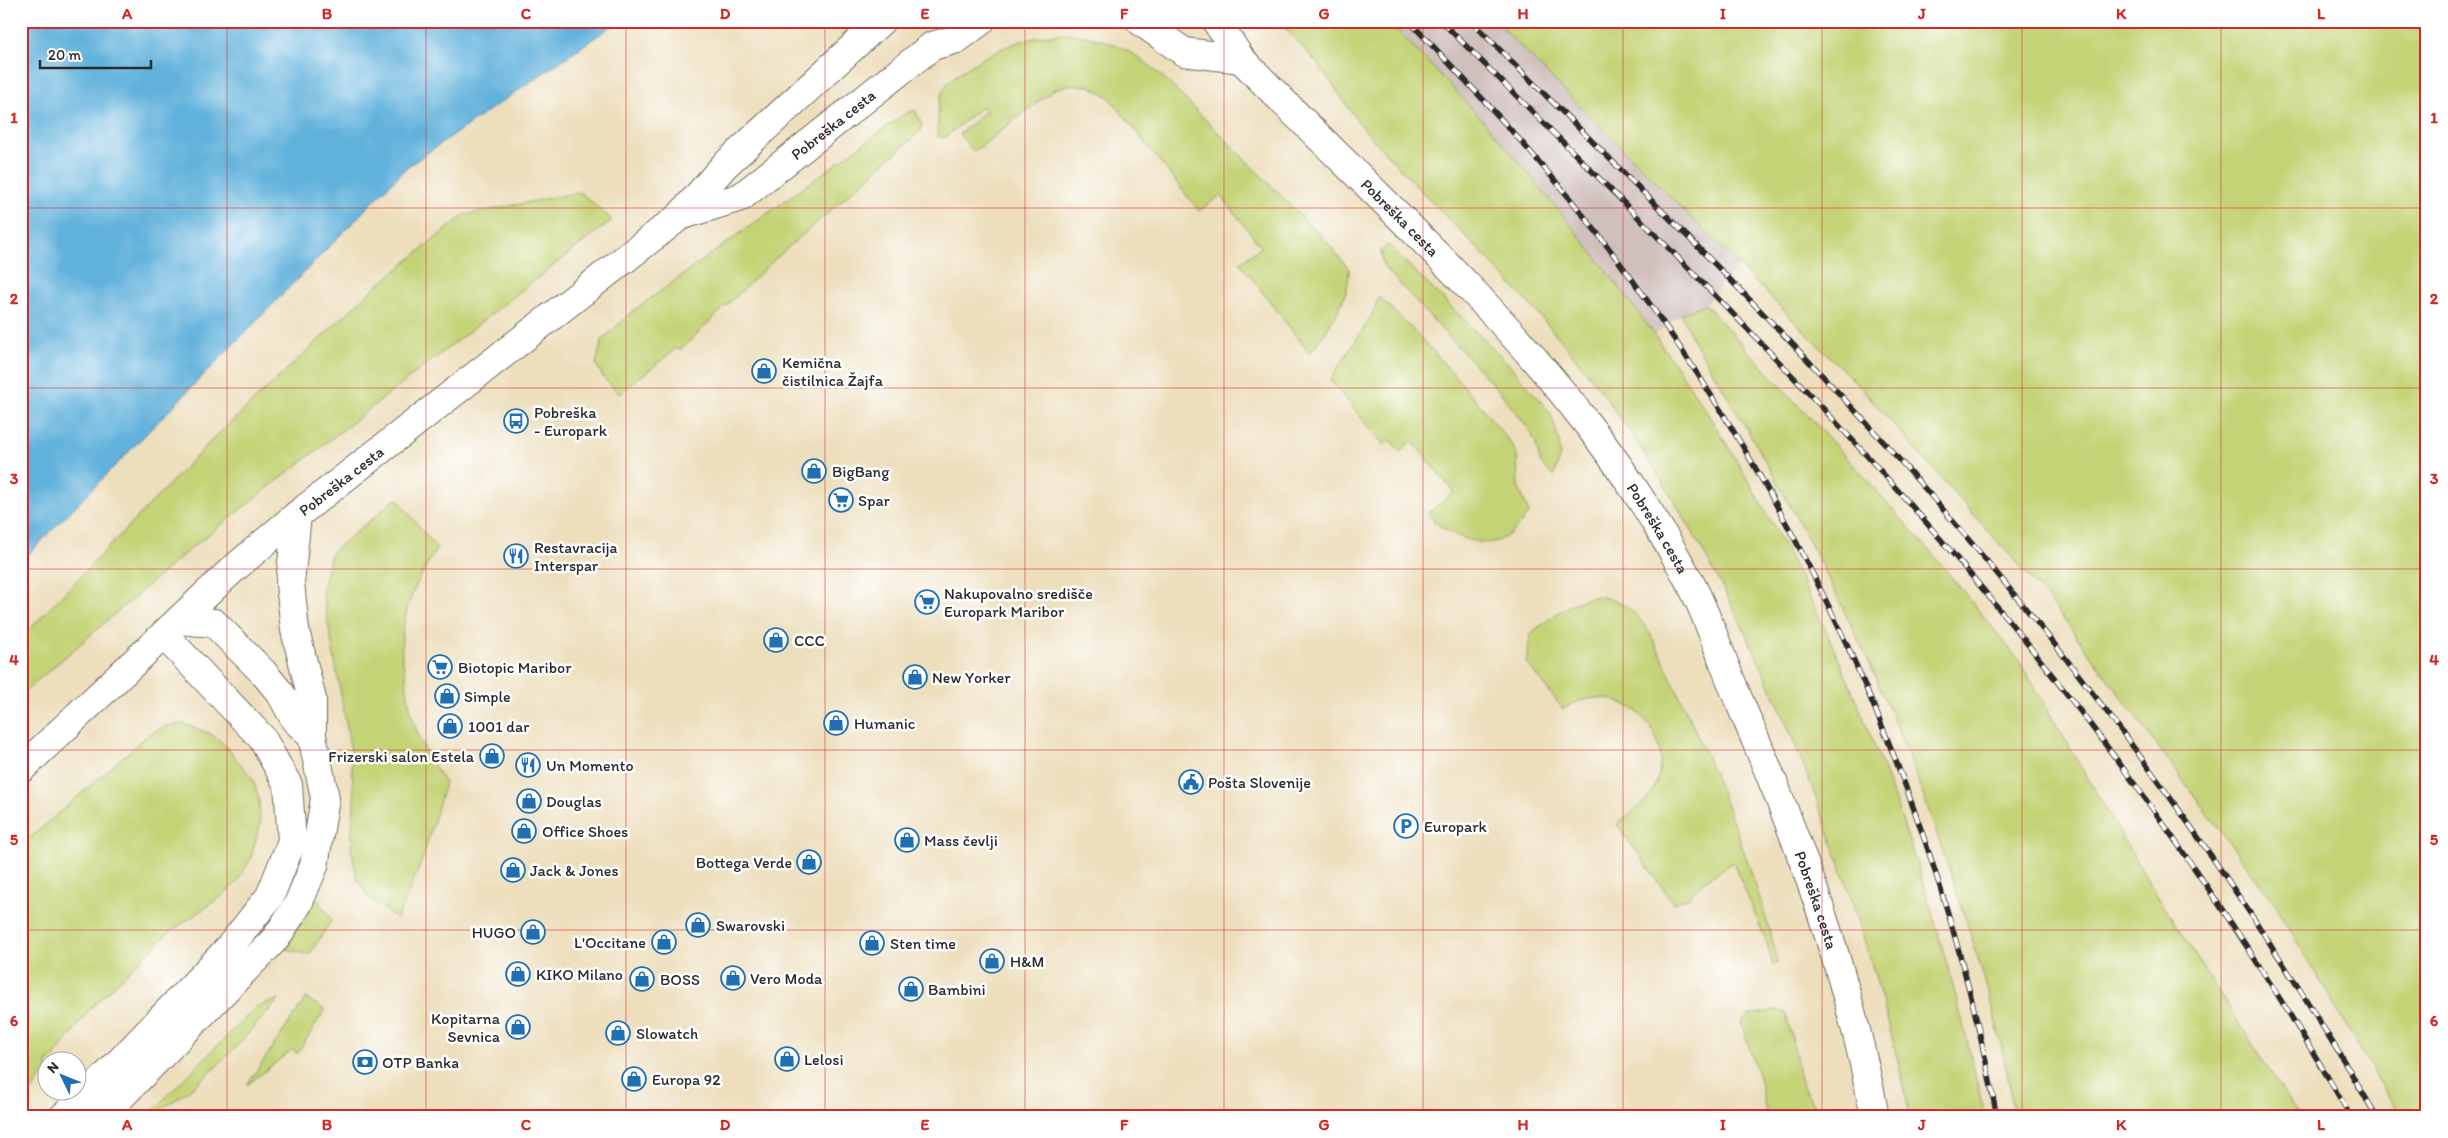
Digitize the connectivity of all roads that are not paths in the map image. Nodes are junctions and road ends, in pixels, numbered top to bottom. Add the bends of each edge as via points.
1 (882, 21) edge
2 (950, 21) edge
3 (981, 21) edge
4 (1140, 21) edge
5 (1216, 21) edge
6 (932, 46) junction
7 (1241, 59) junction
8 (680, 216) junction
9 (298, 515) junction
10 (172, 627) junction
11 (312, 736) junction
12 (21, 769) edge
13 (64, 1117) edge
14 (101, 1117) edge
15 (1875, 1117) edge

1 - 8 street, Pobreška cesta via 724,166
2 - 6 street
3 - 6 street, Pobreška cesta via 957,39
4 - 7 street via 1184,52
5 - 7 street, Pobreška cesta
6 - 8 street, Pobreška cesta via 741,197
7 - 15 street, Pobreška cesta via 1486,306 1586,422 1653,519 1693,588 1784,804 1828,929 1857,1033
8 - 9 street, Pobreška cesta
9 - 10 street, Pobreška cesta via 231,570
9 - 11 street via 290,583 295,630 312,699
10 - 11 street via 214,623 263,672 281,694 295,720
10 - 12 street, Pobreška cesta
10 - 13 street via 262,738 288,786 292,841 270,896 228,949
11 - 14 street via 325,798 314,866 298,904 276,938

